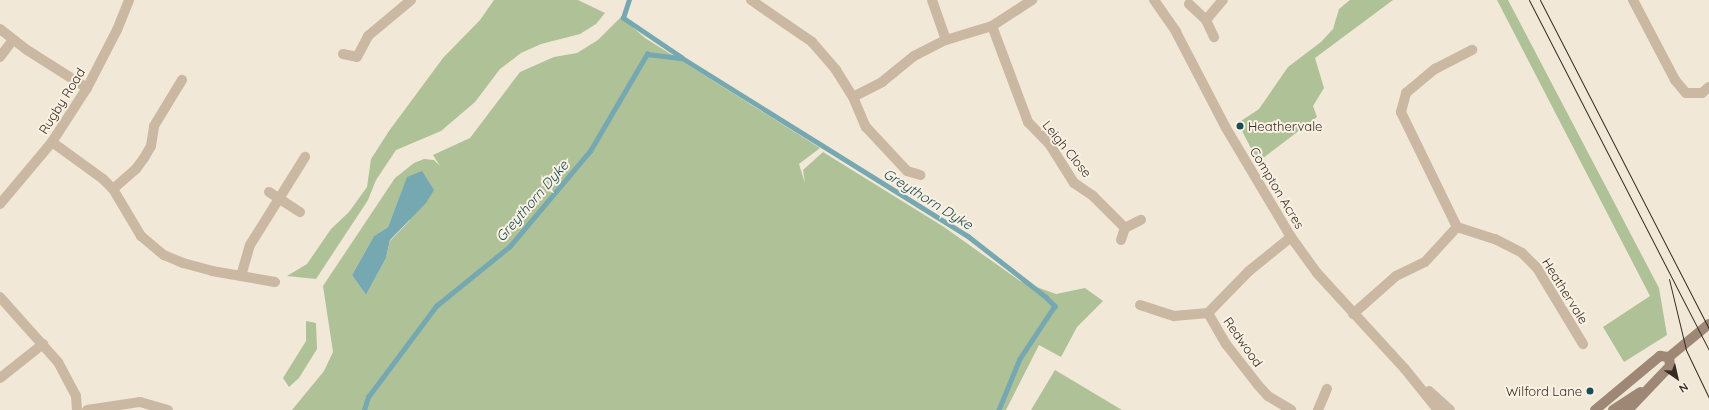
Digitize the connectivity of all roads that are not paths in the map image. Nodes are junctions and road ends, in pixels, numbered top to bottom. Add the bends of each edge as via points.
1 (129, 0) edge
2 (411, 0) edge
3 (752, 0) edge
4 (932, 0) edge
5 (1032, 0) edge
6 (1154, 0) edge
7 (1223, 0) edge
8 (1633, 0) edge
9 (1188, 4) dead end
10 (1206, 20) junction
11 (992, 26) junction
12 (0, 29) edge
13 (1214, 37) dead end
14 (13, 40) junction
15 (946, 40) junction
16 (1472, 50) dead end
17 (343, 54) dead end
18 (0, 57) edge
19 (182, 80) dead end
20 (1709, 87) edge
21 (87, 88) junction
22 (853, 97) junction
23 (52, 142) junction
24 (305, 157) dead end
25 (920, 175) dead end
26 (113, 189) junction
27 (269, 192) dead end
28 (279, 199) junction
29 (0, 204) edge
30 (300, 212) dead end
31 (1141, 220) dead end
32 (1457, 227) junction
33 (1125, 228) junction
34 (1291, 237) junction
35 (1121, 240) dead end
36 (241, 276) junction
37 (275, 282) dead end
38 (0, 297) edge
39 (1140, 305) dead end
40 (1208, 313) junction
41 (1353, 314) junction
42 (1709, 324) edge
43 (43, 344) junction
44 (1582, 344) dead end
45 (1669, 357) junction
46 (1405, 369) junction
47 (0, 378) edge
48 (1648, 389) junction
49 (1327, 390) dead end
50 (77, 410) edge
51 (87, 410) edge
52 (168, 410) edge
53 (1291, 410) edge
54 (1318, 410) edge
55 (1438, 410) edge
56 (1450, 410) edge
57 (1595, 410) edge
58 (1613, 410) edge
59 (1628, 410) edge

1 - 21 street, Rugby Road via 111,43
2 - 17 street via 368,36 357,57
3 - 22 street via 812,42 836,70
4 - 15 street
5 - 11 street
6 - 34 street, Compton Acres via 1176,32 1226,128
7 - 10 street
8 - 20 street via 1675,80 1686,93 1702,93
9 - 10 street
10 - 13 street
11 - 15 street
11 - 33 street, Leigh Close via 1028,122 1050,145 1074,182 1093,196
12 - 14 street
14 - 18 street
14 - 21 street
15 - 22 street via 914,56 882,82
16 - 32 street via 1435,69 1406,93 1401,112
19 - 26 street via 154,126 151,146 144,158 136,169
21 - 23 street, Rugby Road
22 - 25 street via 866,127 907,171
23 - 26 street
23 - 29 street, Rugby Road
24 - 28 street
26 - 36 street via 136,228 151,246 183,263
27 - 28 street
28 - 30 street
28 - 36 street via 250,245
31 - 33 street
32 - 41 street via 1425,262 1396,276
32 - 44 street, Heathervale via 1495,239 1522,252 1537,268
33 - 35 street
34 - 40 street, Redwood via 1249,271
34 - 41 street, Compton Acres
36 - 37 street
38 - 43 street
39 - 40 street via 1174,316
40 - 53 street, Redwood via 1226,344 1258,385 1268,396
41 - 46 street, Compton Acres
42 - 45 main road
43 - 47 street
43 - 50 street via 69,379 76,396
45 - 48 main road via 1670,366
45 - 57 main road via 1660,356
46 - 55 street, Compton Acres
46 - 56 street, Compton Acres
48 - 58 main road
48 - 59 main road
49 - 54 street
51 - 52 street via 140,402

